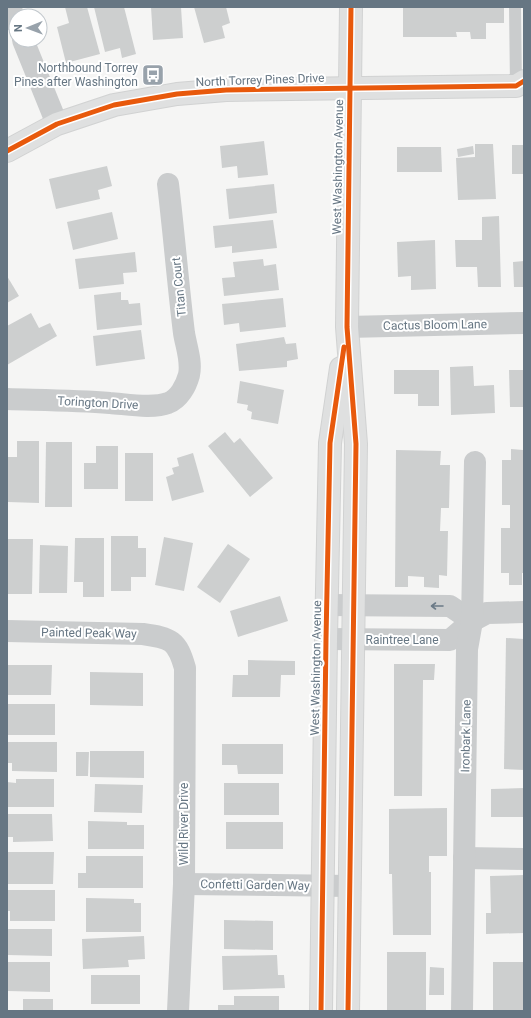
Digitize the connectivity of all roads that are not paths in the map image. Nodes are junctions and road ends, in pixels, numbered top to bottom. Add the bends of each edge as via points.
1 (351, 7) edge
2 (515, 7) edge
3 (26, 48) edge
4 (521, 86) edge
5 (349, 88) junction
6 (57, 124) junction
7 (7, 151) edge
8 (168, 184) dead end
9 (524, 323) edge
10 (347, 327) junction
11 (184, 389) joint
12 (7, 399) edge
13 (475, 462) dead end
14 (327, 605) junction
15 (354, 606) junction
16 (524, 612) edge
17 (472, 621) junction
18 (7, 631) edge
19 (326, 639) junction
20 (170, 640) joint
21 (353, 640) junction
22 (464, 858) junction
23 (524, 859) edge
24 (184, 884) junction
25 (323, 886) junction
26 (350, 886) junction
27 (178, 1011) edge
28 (321, 1011) edge
29 (348, 1011) edge
30 (462, 1011) edge

1 - 5 main road, West Washington Avenue
2 - 4 lane
3 - 6 street
4 - 5 main road, North Torrey Pines Drive
5 - 6 main road, North Torrey Pines Drive via 226,90 177,94 114,105
5 - 10 main road, West Washington Avenue
6 - 7 main road, North Torrey Pines Drive
8 - 11 street, Titan Court via 184,333 190,360
9 - 10 street, Cactus Bloom Lane
10 - 14 main road, West Washington Avenue via 330,443
10 - 15 main road, West Washington Avenue via 356,444
11 - 12 street, Torington Drive via 168,403 157,405
13 - 17 street, Ironbark Lane
14 - 15 street
14 - 19 main road, West Washington Avenue
17 -> 15 street via 450,606
15 - 21 main road, West Washington Avenue
16 - 17 street, Raintree Lane via 488,613
17 - 21 street, Raintree Lane via 450,640
17 - 22 street, Ironbark Lane via 467,649
18 - 20 street, Painted Peak Way via 143,634
19 - 21 street, Raintree Lane
19 - 25 main road, West Washington Avenue
20 - 24 street, Wild River Drive via 181,653 185,668
21 - 26 main road, West Washington Avenue
22 - 23 street
22 - 30 street, Ironbark Lane
24 - 25 street, Confetti Garden Way
24 - 27 street, Wild River Drive
25 - 26 street, Confetti Garden Way
25 - 28 main road, West Washington Avenue
26 - 29 main road, West Washington Avenue

